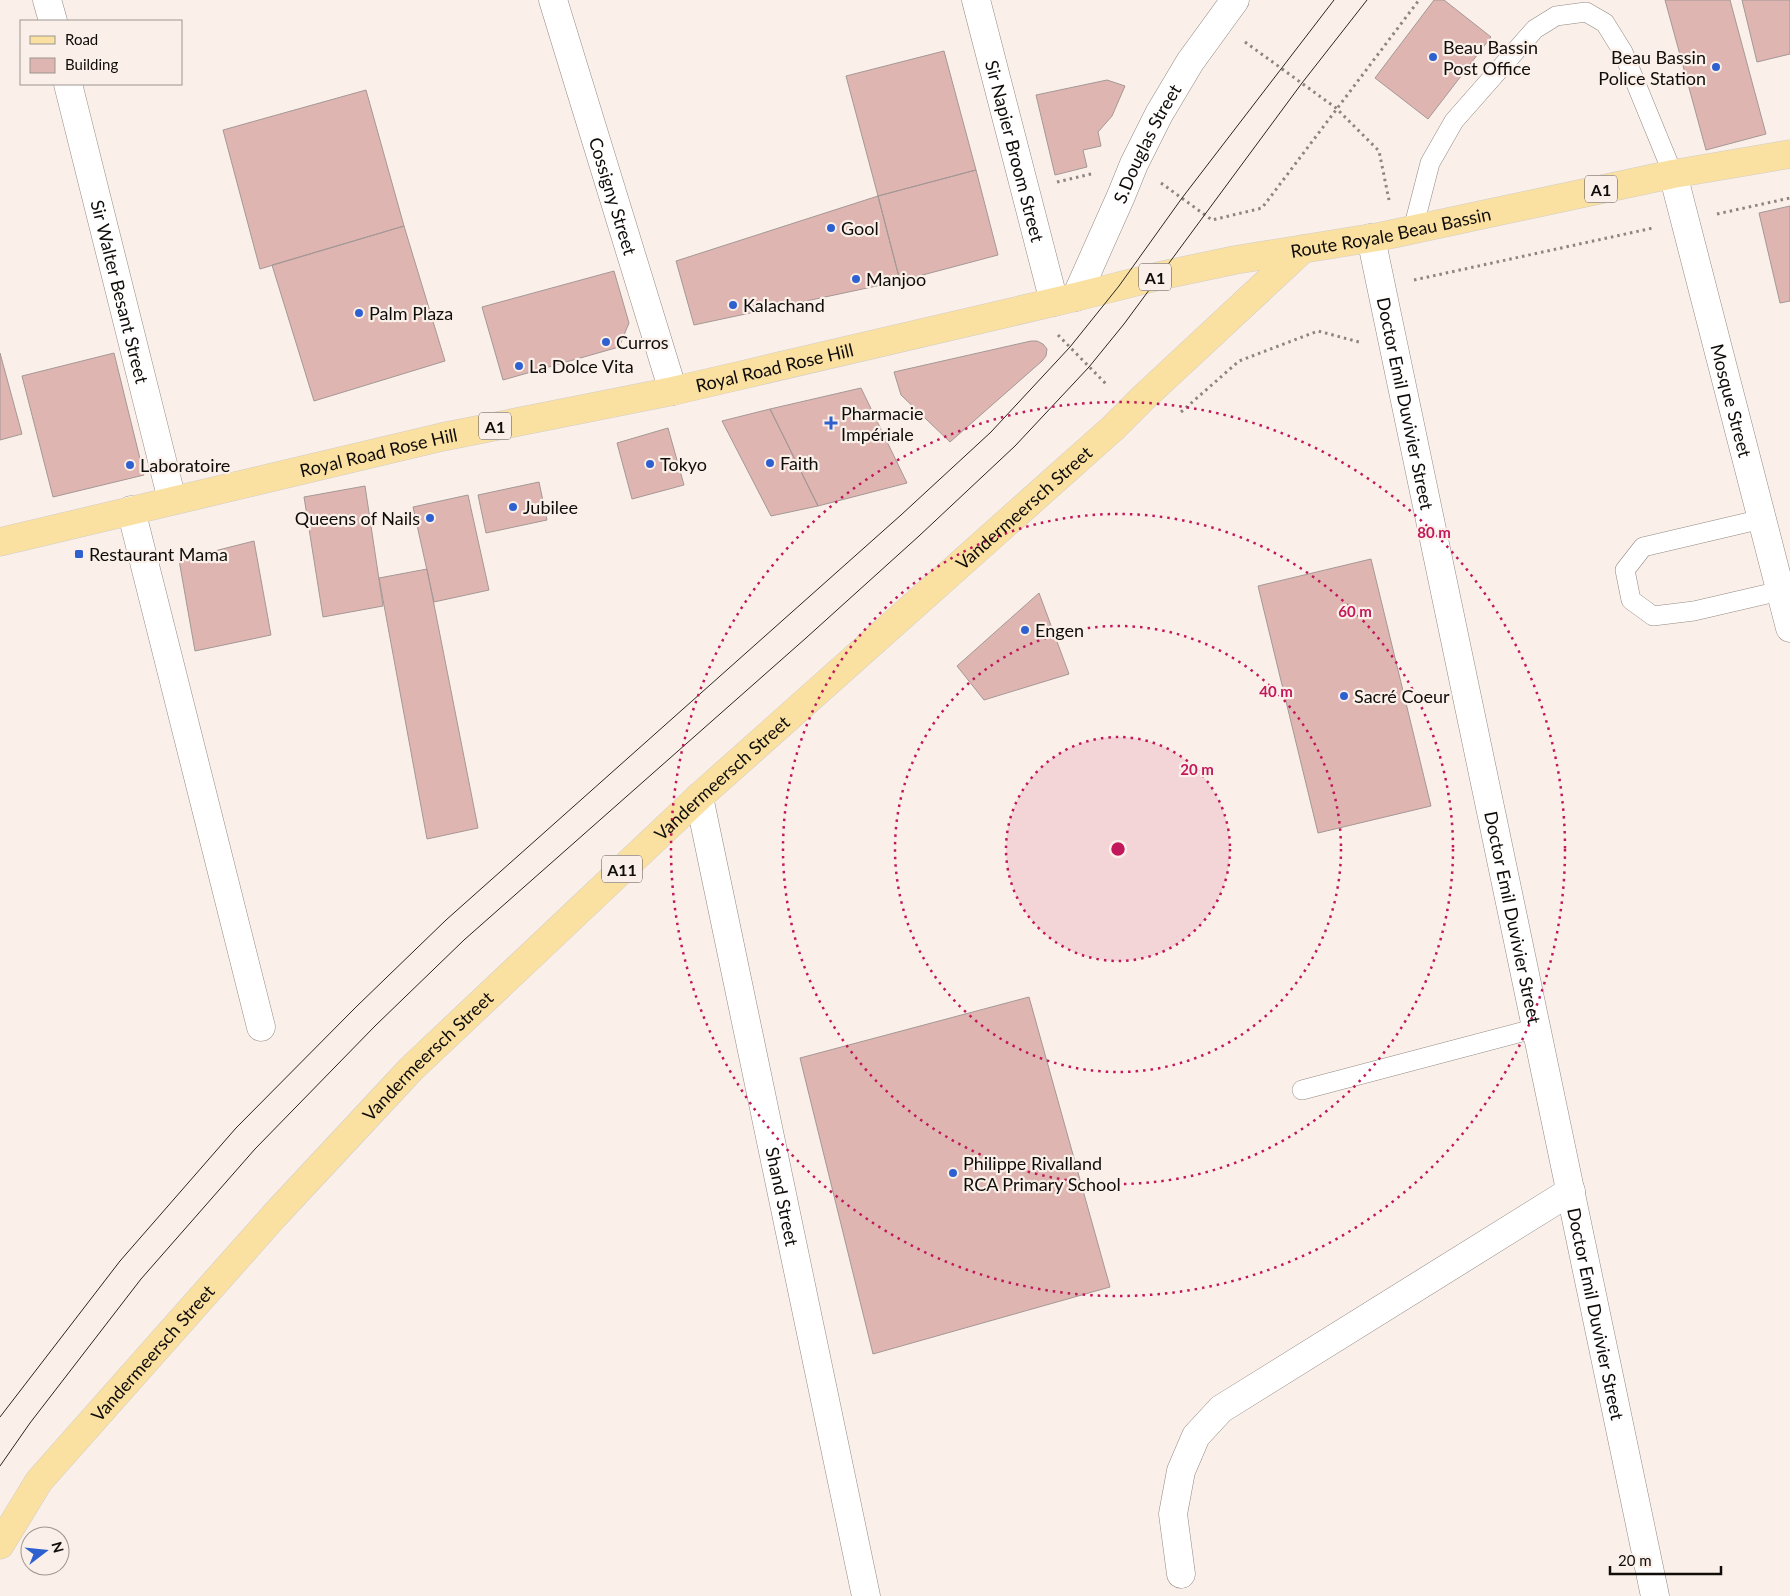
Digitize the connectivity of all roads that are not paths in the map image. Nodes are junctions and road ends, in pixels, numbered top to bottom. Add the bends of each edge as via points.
1 (47, 0) edge
2 (553, 0) edge
3 (976, 0) edge
4 (1235, 0) edge
5 (53, 20) edge
6 (68, 85) edge
7 (1790, 154) edge
8 (1673, 174) junction
9 (1413, 229) junction
10 (1371, 238) junction
11 (1303, 249) junction
12 (1065, 300) junction
13 (991, 316) joint
14 (673, 391) junction
15 (172, 500) junction
16 (131, 510) junction
17 (1762, 518) junction
18 (0, 542) edge
19 (1780, 591) junction
20 (1790, 628) edge
21 (699, 797) junction
22 (261, 1027) dead end
23 (1537, 1028) junction
24 (1302, 1090) dead end
25 (1571, 1191) junction
26 (0, 1545) edge
27 (1182, 1574) dead end
28 (866, 1596) edge
29 (1655, 1596) edge

1 - 5 street
2 - 14 street, Cossigny Street
3 - 12 street, Sir Napier Broom Street via 1024,190
4 - 12 street, S.Douglas Street via 1190,62 1159,114
6 - 15 street, Sir Walter Besant Street
7 - 8 main road, Route Royale Beau Bassin / A1
8 - 9 main road, Route Royale Beau Bassin / A1
8 - 9 lane via 1623,52 1606,23 1586,12 1556,16 1535,29 1454,121 1430,163
8 - 17 street, Mosque Street
9 - 10 main road, Route Royale Beau Bassin / A1
10 - 11 main road, Route Royale Beau Bassin / A1
10 - 23 street, Doctor Emil Duvivier Street
11 - 12 main road, Route Royale Beau Bassin / A1 via 1159,276
11 - 21 main road, Vandermeersch Street / A11 via 1132,410
12 - 13 main road, Route Royale Beau Bassin / A1
13 - 14 main road, Royal Road Rose Hill / A1
14 - 15 main road, Royal Road Rose Hill / A1 via 442,437
15 - 16 main road, Royal Road Rose Hill / A1
16 - 18 main road, Royal Road Rose Hill / A1
16 - 22 street
17 - 19 street, Mosque Street
17 - 19 lane via 1643,547 1625,570 1631,600 1653,616 1694,611
19 - 20 street, Mosque Street
21 - 26 main road, Vandermeersch Street / A11 via 411,1068 38,1481
21 - 28 street, Shand Street
23 - 24 lane
23 - 25 street, Doctor Emil Duvivier Street
25 - 27 street via 1221,1409 1196,1436 1181,1471 1173,1514
25 - 29 street, Doctor Emil Duvivier Street

